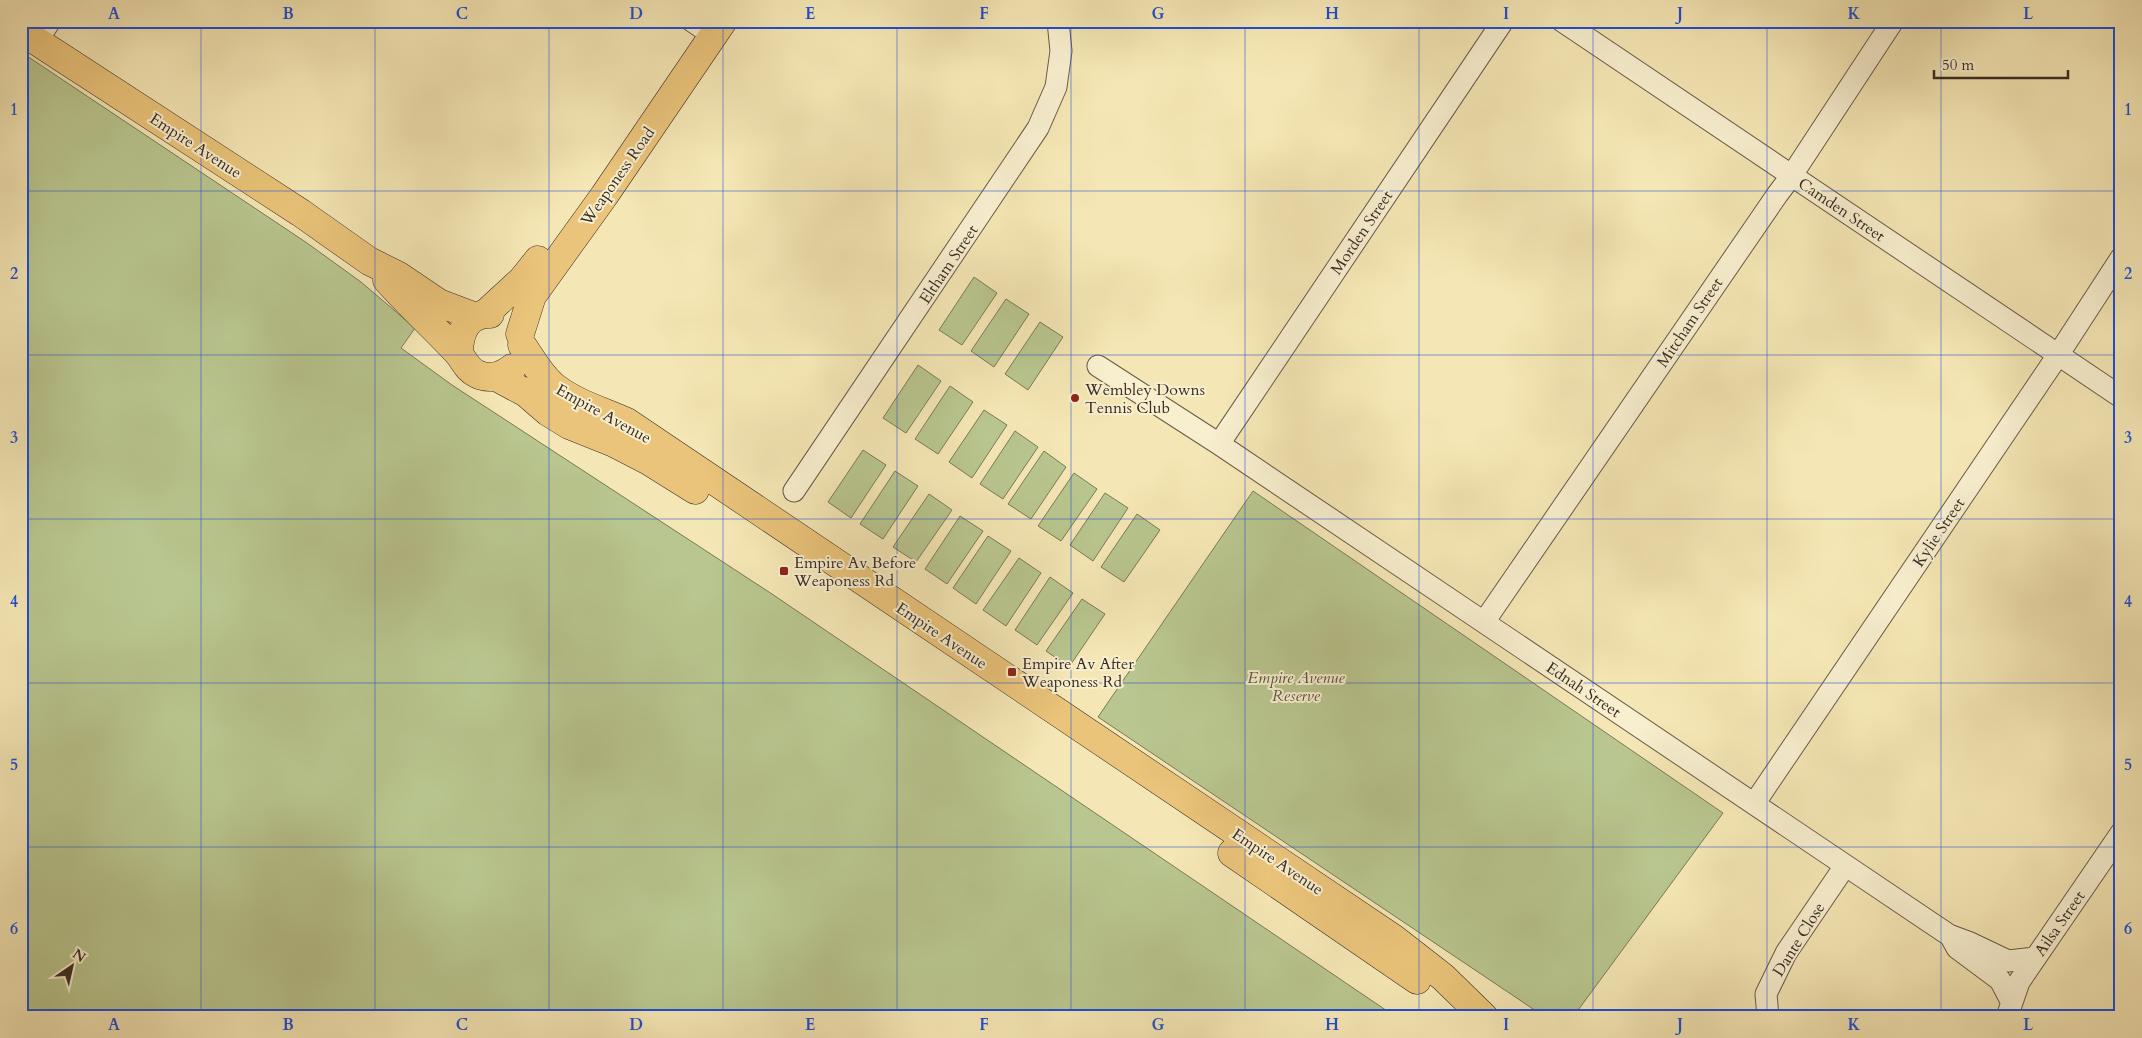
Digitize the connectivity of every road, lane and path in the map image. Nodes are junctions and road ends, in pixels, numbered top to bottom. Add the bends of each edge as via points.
1 (1058, 21) edge
2 (1503, 21) edge
3 (1562, 21) edge
4 (1893, 21) edge
5 (707, 25) edge
6 (36, 31) edge
7 (1792, 175) junction
8 (2121, 258) edge
9 (369, 261) junction
10 (481, 315) junction
11 (521, 340) junction
12 (459, 354) junction
13 (2058, 355) junction
14 (1098, 366) dead end
15 (496, 377) junction
16 (2121, 397) edge
17 (1219, 444) junction
18 (794, 491) dead end
19 (1484, 622) junction
20 (1754, 804) junction
21 (2121, 834) edge
22 (1846, 866) junction
23 (1949, 935) junction
24 (2035, 958) junction
25 (2009, 1009) edge
26 (1460, 1017) edge
27 (1484, 1017) edge
28 (1768, 1017) edge

1 - 18 street, Eltham Street via 1061,51 1056,87 1038,128
2 - 17 street, Morden Street
3 - 7 street, Camden Street
4 - 7 street, Mitcham Street
5 - 10 main road, Weaponess Road via 538,260 522,280
5 - 11 main road, Weaponess Road via 599,204 532,296
6 - 9 main road, Empire Avenue
7 - 13 street, Camden Street
7 - 19 street, Mitcham Street
8 - 13 street, Kylie Street
9 - 10 main road, Empire Avenue via 399,276 439,303
9 - 12 main road, Empire Avenue
10 - 11 main road, Empire Avenue via 496,314 506,318 514,325
10 - 12 main road via 465,326 459,339
11 - 15 main road via 520,356 515,366
11 - 27 main road, Empire Avenue via 555,388 577,402 627,422 1385,932 1443,977
12 - 15 main road, Empire Avenue via 463,363 478,375
13 - 16 street, Camden Street
13 - 20 street, Kylie Street
14 - 17 street, Ednah Street
15 - 26 main road, Empire Avenue via 526,393 569,425 647,460 697,492 1382,954 1431,990
17 - 19 street, Ednah Street
19 - 20 street, Ednah Street
20 - 22 street, Ednah Street
21 - 24 street, Ailsa Street
22 - 23 street, Ednah Street
22 - 28 street, Dante Close via 1786,953 1766,994
23 - 24 street, Ednah Street via 2008,962
23 - 25 street, Ednah Street via 1957,948 2000,980
24 - 25 street, Ailsa Street via 2019,982

